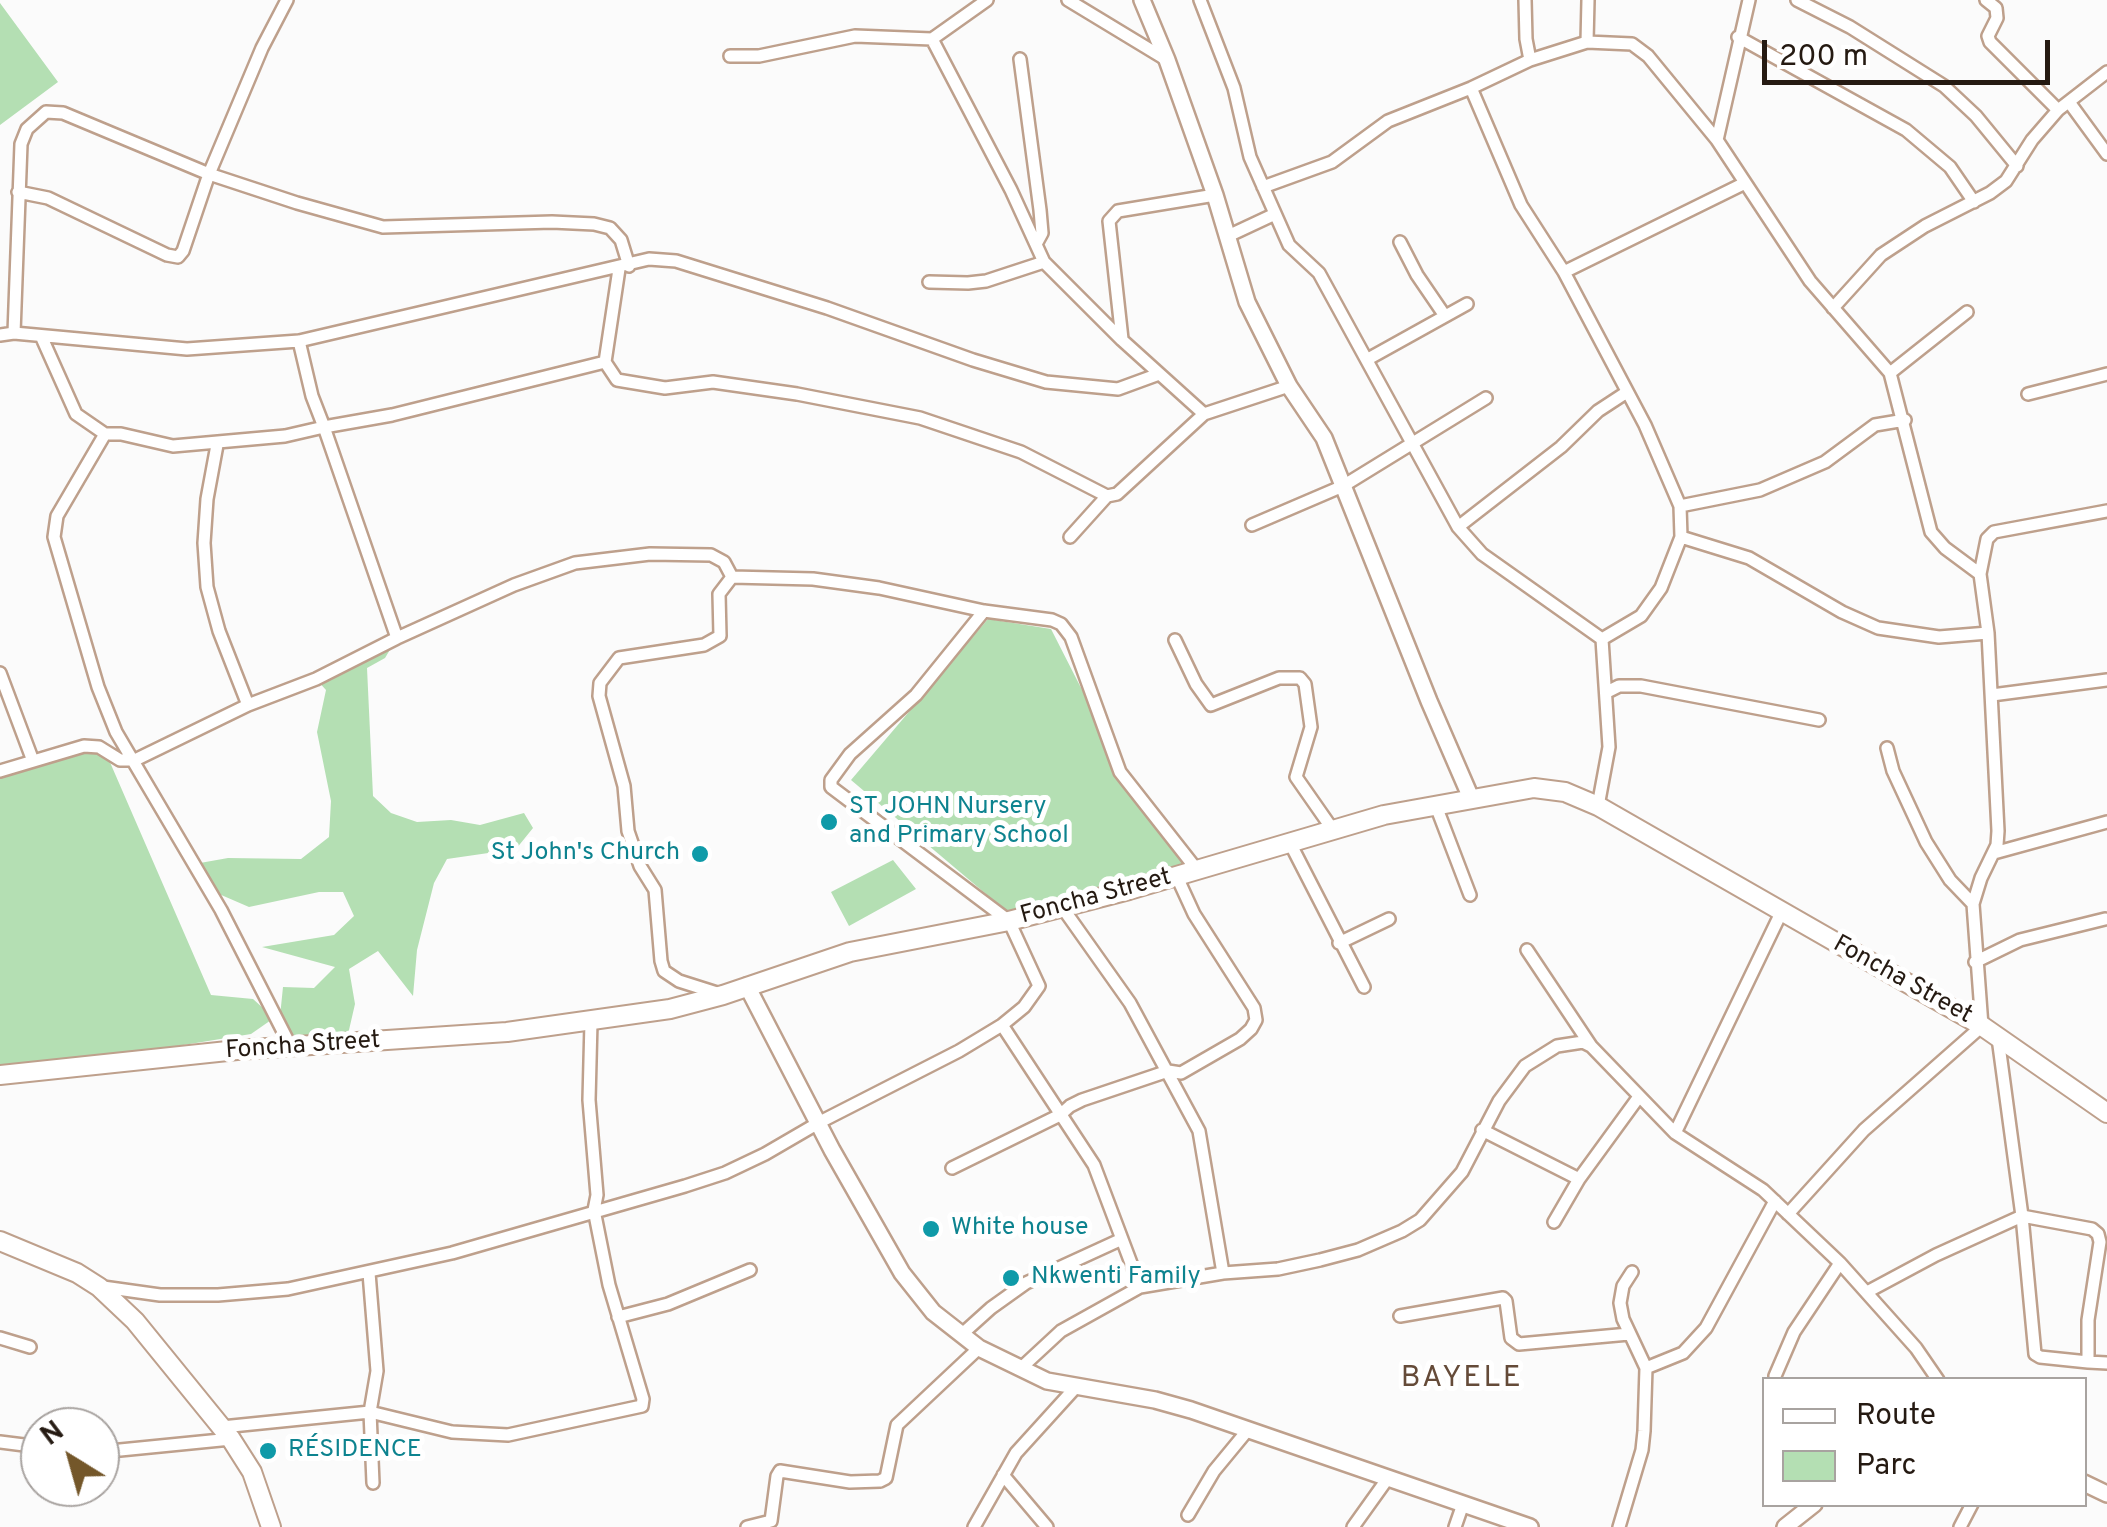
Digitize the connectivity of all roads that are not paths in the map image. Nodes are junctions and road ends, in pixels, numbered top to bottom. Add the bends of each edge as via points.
1 (287, 0) edge
2 (987, 0) edge
3 (1068, 0) edge
4 (1142, 0) edge
5 (1200, 0) edge
6 (1525, 0) edge
7 (1588, 0) edge
8 (1749, 0) edge
9 (1797, 0) edge
10 (1986, 0) edge
11 (1738, 37) junction
12 (932, 38) junction
13 (1587, 42) junction
14 (730, 56) dead end
15 (1020, 59) dead end
16 (1167, 60) junction
17 (1530, 60) junction
18 (2107, 72) edge
19 (1471, 88) junction
20 (2069, 102) junction
21 (2058, 110) junction
22 (1717, 140) junction
23 (2107, 154) edge
24 (2017, 166) junction
25 (209, 174) junction
26 (1745, 182) junction
27 (1263, 187) junction
28 (18, 192) junction
29 (1215, 195) junction
30 (1974, 202) junction
31 (1276, 214) junction
32 (1228, 236) junction
33 (1400, 242) dead end
34 (1036, 244) junction
35 (1044, 262) junction
36 (624, 267) junction
37 (1564, 272) junction
38 (929, 282) dead end
39 (1467, 304) dead end
40 (1833, 308) junction
41 (1966, 312) dead end
42 (1444, 316) junction
43 (14, 333) junction
44 (0, 335) edge
45 (42, 338) junction
46 (299, 340) junction
47 (1122, 340) junction
48 (1368, 359) junction
49 (605, 362) junction
50 (1890, 373) junction
51 (1159, 374) junction
52 (2107, 374) edge
53 (1289, 386) junction
54 (1627, 392) junction
55 (2028, 394) dead end
56 (1486, 398) dead end
57 (1204, 414) junction
58 (1904, 420) junction
59 (324, 427) junction
60 (105, 434) junction
61 (1411, 443) junction
62 (218, 445) junction
63 (1343, 486) junction
64 (1107, 496) junction
65 (1680, 506) junction
66 (2107, 511) edge
67 (1252, 525) dead end
68 (1458, 528) junction
69 (1070, 537) dead end
70 (1681, 537) junction
71 (1980, 574) junction
72 (732, 576) junction
73 (984, 612) junction
74 (1988, 633) junction
75 (397, 638) junction
76 (1602, 639) junction
77 (1175, 640) dead end
78 (0, 673) edge
79 (2107, 680) edge
80 (1607, 692) junction
81 (1992, 696) junction
82 (248, 706) junction
83 (1820, 720) dead end
84 (1887, 748) dead end
85 (135, 760) junction
86 (33, 761) junction
87 (0, 771) edge
88 (1471, 798) junction
89 (1436, 806) junction
90 (1598, 806) junction
91 (2107, 822) edge
92 (1333, 830) junction
93 (1290, 843) junction
94 (1994, 852) junction
95 (1196, 870) junction
96 (1177, 877) junction
97 (1470, 895) dead end
98 (1973, 904) junction
99 (1062, 907) junction
100 (1781, 913) junction
101 (1389, 919) dead end
102 (2105, 919) edge
103 (1009, 921) junction
104 (1339, 943) junction
105 (1527, 950) dead end
106 (1975, 962) junction
107 (747, 986) junction
108 (1364, 988) dead end
109 (723, 995) junction
110 (591, 1022) junction
111 (1002, 1025) junction
112 (1982, 1026) junction
113 (1998, 1038) junction
114 (1591, 1046) junction
115 (291, 1047) junction
116 (1168, 1071) junction
117 (0, 1075) edge
118 (1638, 1098) junction
119 (2107, 1112) edge
120 (1060, 1115) junction
121 (820, 1122) junction
122 (1482, 1130) junction
123 (1675, 1132) junction
124 (952, 1168) dead end
125 (1579, 1179) junction
126 (1774, 1202) junction
127 (594, 1210) junction
128 (1788, 1214) junction
129 (2022, 1216) junction
130 (1554, 1222) dead end
131 (1122, 1239) junction
132 (0, 1242) edge
133 (1840, 1263) junction
134 (750, 1270) dead end
135 (1223, 1272) junction
136 (1632, 1272) dead end
137 (368, 1273) junction
138 (98, 1286) junction
139 (1140, 1287) junction
140 (1868, 1292) junction
141 (1400, 1316) dead end
142 (618, 1317) junction
143 (1629, 1334) junction
144 (961, 1335) junction
145 (0, 1338) edge
146 (30, 1347) dead end
147 (979, 1348) junction
148 (2088, 1362) junction
149 (2107, 1363) edge
150 (1646, 1368) junction
151 (1020, 1369) junction
152 (1775, 1376) dead end
153 (1936, 1377) edge
154 (1075, 1388) junction
155 (370, 1412) junction
156 (1247, 1431) junction
157 (227, 1433) junction
158 (120, 1449) edge
159 (1003, 1475) junction
160 (1388, 1478) junction
161 (373, 1483) dead end
162 (1463, 1504) junction
163 (1810, 1507) edge
164 (1188, 1515) dead end
165 (271, 1527) edge
166 (748, 1527) edge
167 (974, 1527) edge
168 (1047, 1527) edge
169 (1353, 1527) edge
170 (1456, 1527) edge
171 (1530, 1527) edge
172 (1620, 1527) edge
173 (1784, 1527) edge

1 - 25 street
2 - 12 street
3 - 16 street
4 - 16 street
5 - 27 street
6 - 17 street
7 - 13 street
8 - 11 street
9 - 24 street via 1944,86
10 - 21 street via 1997,18 1990,42
11 - 22 street
11 - 30 street via 1915,137 1950,167
12 - 14 street via 855,36
12 - 34 street
13 - 17 street
13 - 22 street via 1632,44 1648,56
15 - 34 street via 1040,210
16 - 29 street
17 - 19 street
18 - 20 street
19 - 27 street via 1388,120 1332,162
19 - 37 street via 1520,205
20 - 21 street
20 - 23 street
21 - 24 street
22 - 26 street
24 - 30 street
25 - 28 street via 178,256 48,198
25 - 28 street via 63,113 46,112 21,144
25 - 36 street via 383,227 594,224 616,233
26 - 37 street
26 - 40 street
27 - 31 street
28 - 43 street
29 - 32 street
29 - 47 street via 1118,211 1110,221
30 - 40 street via 1881,255
31 - 32 street
31 - 48 street via 1289,245 1319,273
32 - 53 street via 1247,302
33 - 42 street
34 - 35 street
35 - 38 street via 968,284
35 - 47 street
36 - 46 street
36 - 49 street
36 - 51 street via 649,259 676,262 1046,382 1118,389
37 - 54 street
39 - 42 street
40 - 50 street
41 - 50 street
42 - 48 street
43 - 44 street
43 - 45 street
45 - 46 street via 187,350
45 - 60 street via 76,414
46 - 59 street
47 - 51 street
48 - 61 street
49 - 59 street
49 - 64 street via 624,383 664,388 713,382 920,418 1022,452
50 - 58 street
51 - 57 street
52 - 55 street
53 - 57 street
53 - 63 street via 1324,438
54 - 65 street
54 - 68 street
56 - 61 street
57 - 64 street
58 - 65 street via 1874,425 1825,462 1760,490
58 - 71 street via 1931,532
59 - 62 street
59 - 75 street
60 - 62 street via 172,446
60 - 85 street via 57,516 54,537 98,687
61 - 63 street
61 - 68 street
62 - 82 street via 206,498 207,587
63 - 67 street
63 - 88 street
64 - 69 street
65 - 70 street
66 - 71 street via 1994,532
68 - 76 street via 1482,554
70 - 74 street via 1749,558 1878,628 1939,637
70 - 76 street via 1661,588 1641,616
71 - 74 street
72 - 73 street via 813,578
72 - 75 street via 711,555 576,563
72 - 109 street via 719,594 720,636 704,645 619,658 600,683 628,832 655,890 664,970
73 - 95 street via 1052,620 1072,637 1120,772
73 - 103 street via 916,695 850,754 831,787
74 - 81 street
75 - 82 street
76 - 80 street
77 - 92 street via 1211,705 1279,678 1305,684 1312,727 1296,777
78 - 86 street
79 - 81 street
80 - 83 street via 1641,686
80 - 90 street via 1609,747
81 - 94 street
82 - 85 street
84 - 98 street via 1926,842
85 - 86 street via 84,746
85 - 115 street
86 - 87 street
88 - 89 main road, Foncha Street
88 - 90 main road, Foncha Street via 1551,789
89 - 92 main road, Foncha Street
89 - 97 street
90 - 100 main road, Foncha Street
91 - 94 street
92 - 93 main road, Foncha Street
93 - 95 main road, Foncha Street
93 - 104 street
94 - 98 street
95 - 96 main road, Foncha Street
96 - 99 main road, Foncha Street
96 - 116 street via 1256,1020 1240,1039 1181,1073
98 - 106 street
99 - 103 main road, Foncha Street
99 - 116 street
100 - 112 main road, Foncha Street
100 - 123 street
101 - 104 street
102 - 106 street via 2020,940
103 - 107 main road, Foncha Street via 850,952
103 - 111 street via 1039,986
104 - 108 street
105 - 114 street
106 - 112 street
107 - 109 main road, Foncha Street
107 - 121 street
109 - 110 main road, Foncha Street
110 - 115 main road, Foncha Street
110 - 127 street
111 - 120 street
111 - 121 street
112 - 113 main road, Foncha Street
112 - 128 street via 1864,1130
113 - 119 main road, Foncha Street
113 - 129 street
114 - 118 street
114 - 122 street via 1556,1046 1525,1066
115 - 117 main road, Foncha Street
116 - 120 street via 1082,1100
116 - 135 street via 1199,1130
118 - 123 street
118 - 125 street
120 - 124 street
120 - 131 street via 1094,1165
121 - 127 street via 725,1173
121 - 144 street via 902,1273
122 - 125 street
122 - 135 street via 1450,1189 1402,1231 1320,1260
123 - 126 street
125 - 130 street
126 - 128 street
126 - 150 street via 1706,1328 1683,1353
127 - 137 street
127 - 142 street
128 - 133 street
129 - 140 street
129 - 148 street via 2035,1354
129 - 148 street via 2098,1234
131 - 139 street
131 - 144 street via 1024,1284
132 - 138 main road
133 - 140 street
133 - 152 street via 1794,1332
134 - 142 street
135 - 139 street
136 - 143 street via 1620,1303
137 - 138 street via 218,1295
137 - 155 street via 376,1371
138 - 157 main road via 150,1337
139 - 151 street via 1060,1331
140 - 153 street
141 - 143 street via 1503,1298 1511,1338 1519,1344
142 - 155 street via 643,1399 636,1410 479,1436
143 - 150 street
144 - 147 street
145 - 146 street
147 - 151 street
147 - 166 street via 898,1425 886,1478 850,1482 780,1472 771,1521
148 - 149 street
150 - 172 street via 1642,1450
151 - 154 street
154 - 156 street via 1155,1400
154 - 159 street
155 - 157 street
155 - 161 street
156 - 160 street
156 - 164 street
157 - 158 street
157 - 165 main road via 252,1472
159 - 167 street
159 - 168 street
160 - 162 street
160 - 169 street
162 - 170 street
162 - 171 street
163 - 173 street

